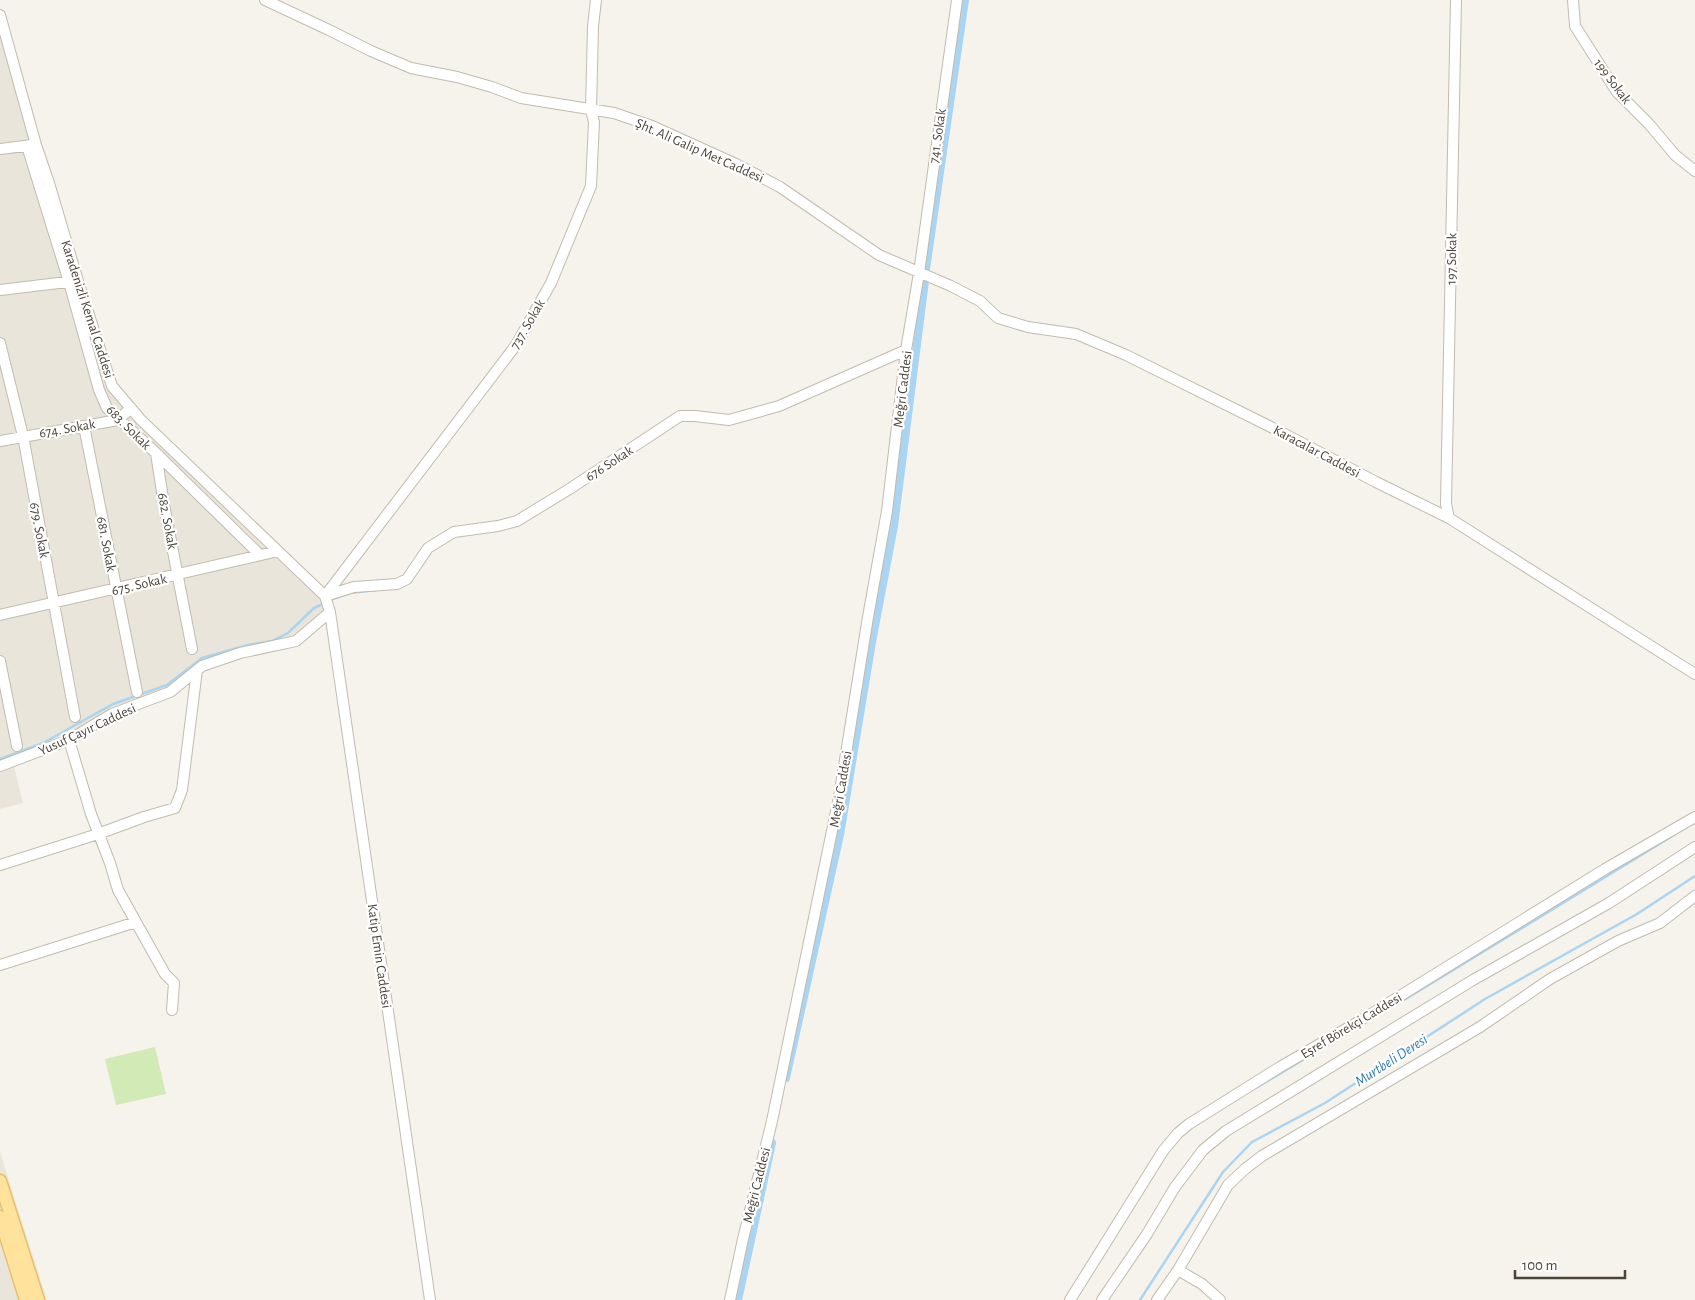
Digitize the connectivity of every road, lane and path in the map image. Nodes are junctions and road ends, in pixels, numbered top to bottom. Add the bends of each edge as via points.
1 (265, 0) edge
2 (596, 0) edge
3 (957, 0) edge
4 (1456, 0) edge
5 (1573, 0) edge
6 (0, 15) edge
7 (591, 110) junction
8 (32, 146) junction
9 (0, 149) edge
10 (1695, 171) edge
11 (919, 273) junction
12 (74, 282) junction
13 (0, 290) edge
14 (0, 343) edge
15 (906, 350) junction
16 (131, 408) junction
17 (118, 420) junction
18 (84, 426) junction
19 (23, 436) junction
20 (0, 441) edge
21 (156, 453) junction
22 (1449, 518) junction
23 (278, 552) junction
24 (260, 555) junction
25 (178, 575) junction
26 (115, 589) junction
27 (54, 603) junction
28 (327, 603) junction
29 (0, 615) edge
30 (192, 649) dead end
31 (0, 661) edge
32 (197, 670) junction
33 (1695, 674) edge
34 (137, 692) dead end
35 (75, 717) dead end
36 (69, 740) junction
37 (17, 746) dead end
38 (0, 766) edge
39 (1695, 817) edge
40 (98, 834) junction
41 (1695, 847) edge
42 (0, 865) edge
43 (1695, 896) edge
44 (136, 922) junction
45 (0, 965) edge
46 (172, 1010) dead end
47 (0, 1181) edge
48 (0, 1217) edge
49 (1178, 1270) junction
50 (26, 1300) edge
51 (38, 1300) edge
52 (430, 1300) edge
53 (730, 1300) edge
54 (1070, 1300) edge
55 (1102, 1300) edge
56 (1157, 1300) edge
57 (1220, 1300) edge

1 - 7 street, Şht. Ali Galip Met Caddesi via 411,68 492,86 521,98
2 - 7 street, 737. Sokak
3 - 11 street, 741. Sokak
4 - 22 street, 197 Sokak via 1446,494
5 - 10 street, 199 Sokak via 1575,26 1617,92
6 - 8 street
7 - 11 street, Şht. Ali Galip Met Caddesi via 652,126 736,164 780,186 879,255
7 - 28 street, 737. Sokak via 594,122 591,186 546,291 516,345
8 - 9 street
8 - 12 street, 683. Sokak
11 - 15 street, Meğri Caddesi
11 - 22 street, Karacalar Caddesi via 980,301 998,318 1028,327 1076,334 1126,355
12 - 13 street
12 - 16 street, Karadenizli Kemal Caddesi via 112,386
12 - 17 street, 683. Sokak via 99,390 107,408
14 - 19 street, 679. Sokak
15 - 28 street, 676 Sokak via 779,406 729,420 680,416 517,521 454,532 428,548 407,579 397,584 354,588
15 - 53 street, Meğri Caddesi via 887,511 839,797 772,1120
16 - 17 street
16 - 23 street, Karadenizli Kemal Caddesi
17 - 18 street, 674. Sokak
17 - 21 street, 683. Sokak
18 - 19 street, 674. Sokak
18 - 26 street, 681. Sokak
19 - 20 street, 674. Sokak
19 - 27 street, 679. Sokak
21 - 24 street, 683. Sokak
21 - 25 street, 682. Sokak
22 - 33 street, Karacalar Caddesi
23 - 24 street, 675. Sokak
23 - 28 street, Karadenizli Kemal Caddesi
24 - 25 street, 675. Sokak
25 - 26 street, 675. Sokak
25 - 30 street, 682. Sokak
26 - 27 street, 675. Sokak
26 - 34 street, 681. Sokak
27 - 29 street, 675. Sokak
27 - 35 street, 679. Sokak
28 - 32 street, Yusuf Çayır Caddesi via 296,641 240,653
28 - 52 street, Katip Emin Caddesi
31 - 37 street
32 - 36 street, Yusuf Çayır Caddesi via 170,692 112,714
32 - 40 street via 182,790 175,808
36 - 38 street, Yusuf Çayır Caddesi
36 - 40 street
39 - 54 street, Eşref Börekçi Caddesi via 1605,868 1189,1124 1163,1150
40 - 42 street
40 - 44 street via 118,890
41 - 55 street via 1609,903 1473,980 1226,1131 1203,1150 1175,1187
43 - 49 street via 1660,923 1618,941 1550,979 1480,1027 1262,1156 1228,1185
44 - 45 street
44 - 46 street via 165,974 174,983
47 - 51 main road
48 - 50 main road
49 - 56 street
49 - 57 street via 1202,1284

